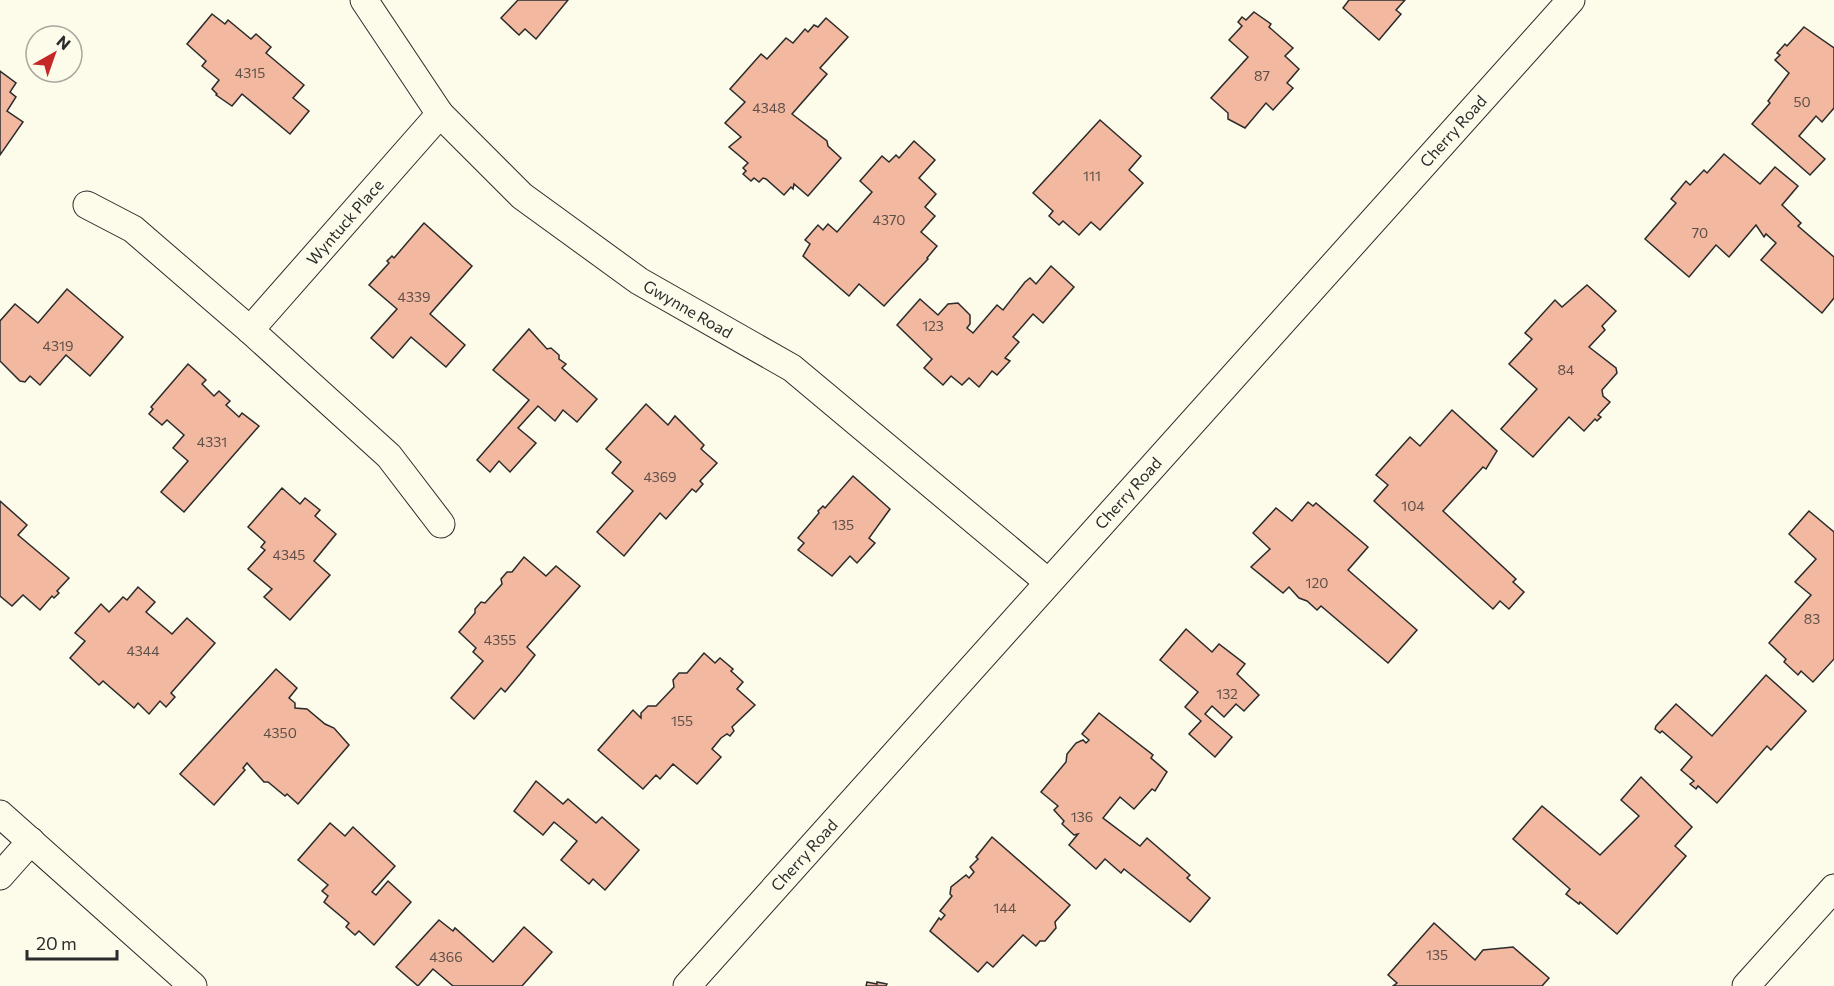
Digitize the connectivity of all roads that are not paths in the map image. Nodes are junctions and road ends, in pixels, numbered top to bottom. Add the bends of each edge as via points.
1 (364, 0) edge
2 (1571, 0) edge
3 (440, 114) junction
4 (87, 205) dead end
5 (250, 330) junction
6 (441, 525) dead end
7 (1048, 582) junction
8 (0, 814) edge
9 (31, 841) junction
10 (0, 876) edge
11 (1834, 888) edge
12 (193, 986) edge
13 (687, 986) edge
14 (1746, 986) edge

1 - 3 street, Gwynne Road
2 - 7 street, Cherry Road
3 - 5 street, Wyntuck Place
3 - 7 street, Gwynne Road via 522,196 639,281 792,368
4 - 5 street via 133,229
5 - 6 street via 389,456
7 - 13 street, Cherry Road
8 - 9 street
9 - 10 street
9 - 12 street
11 - 14 street

